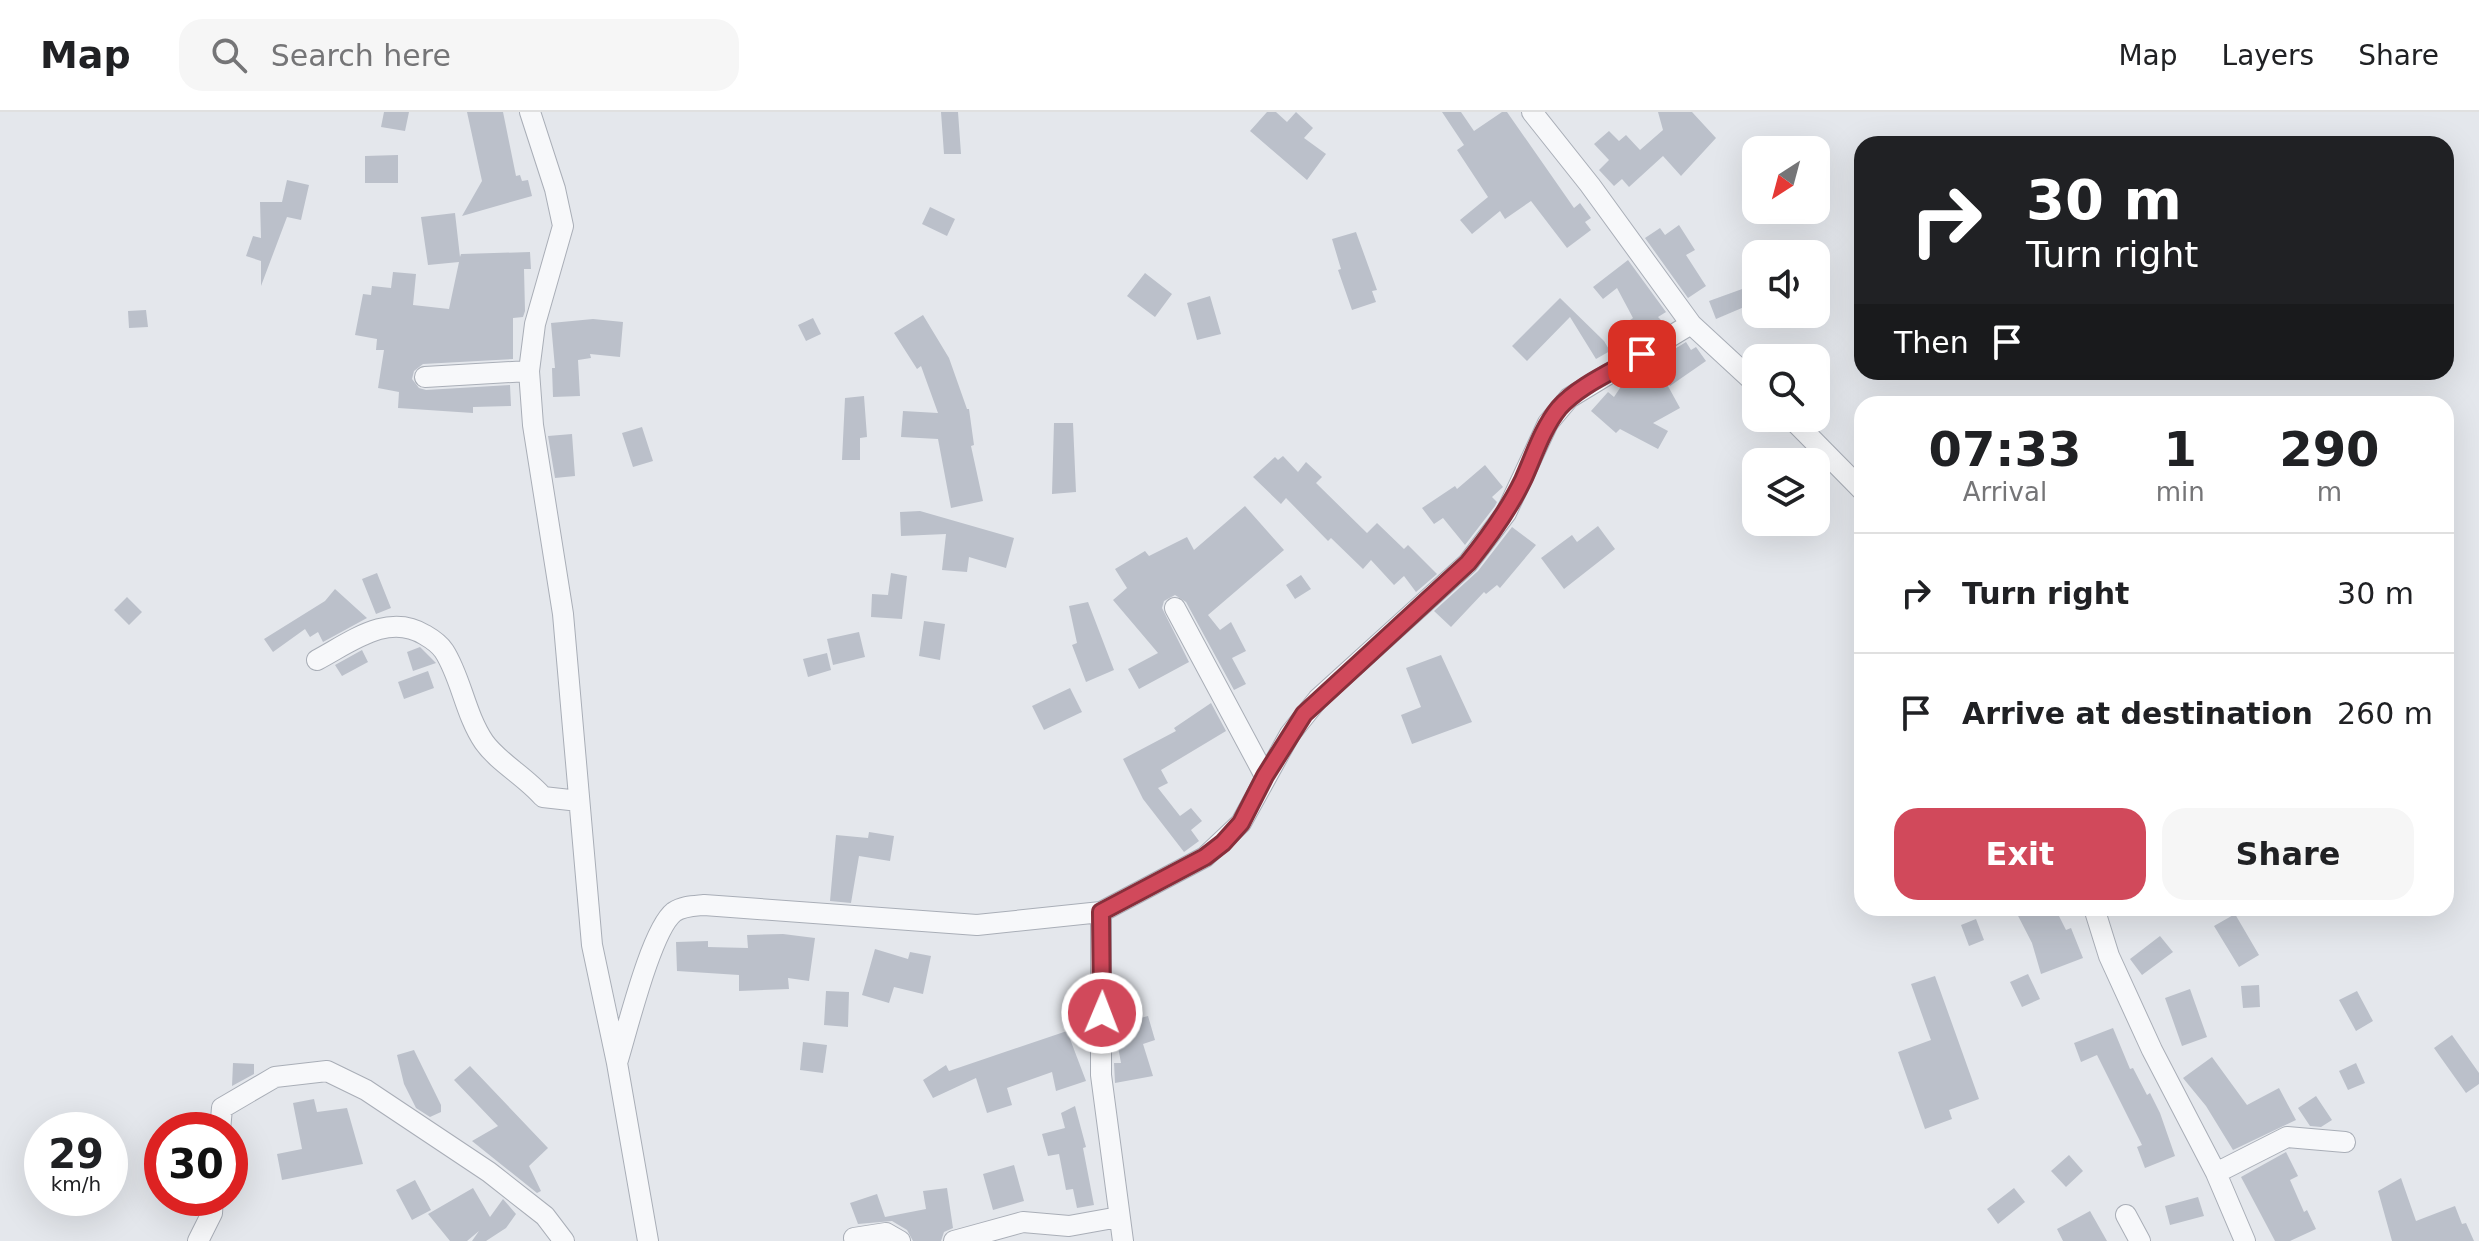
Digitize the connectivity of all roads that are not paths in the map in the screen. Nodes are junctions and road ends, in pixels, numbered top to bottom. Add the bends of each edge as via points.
1 (530, 112) edge
2 (1532, 112) edge
3 (1691, 324) junction
4 (529, 371) junction
5 (1742, 371) edge
6 (425, 377) dead end
7 (1805, 432) edge
8 (1854, 482) edge
9 (1175, 608) dead end
10 (317, 660) dead end
11 (1265, 776) junction
12 (579, 801) junction
13 (1101, 912) junction
14 (2096, 916) edge
15 (617, 1063) junction
16 (222, 1112) edge
17 (2345, 1142) dead end
18 (2216, 1173) junction
19 (2126, 1215) dead end
20 (210, 1216) edge
21 (1119, 1217) junction
22 (854, 1238) dead end
23 (198, 1241) edge
24 (564, 1241) edge
25 (648, 1241) edge
26 (900, 1241) edge
27 (954, 1241) edge
28 (1123, 1241) edge
29 (2140, 1241) edge
30 (2245, 1241) edge

1 - 4 street via 563,226 535,324
2 - 3 street
3 - 5 street
3 - 11 street via 1559,408 1506,513 1476,554 1318,699
4 - 6 street
4 - 12 street via 537,459 563,614
7 - 8 street
9 - 11 street
10 - 12 street via 381,627 405,626 423,634 444,651 466,709 494,754 543,797
11 - 13 street via 1241,823 1223,843
12 - 15 street via 592,945
13 - 15 street via 977,925 688,906 676,911 659,935
13 - 21 street via 1101,1075
14 - 18 street via 2152,1050
15 - 25 street
16 - 24 street via 275,1077 327,1071 366,1090 489,1172 545,1216
17 - 18 street via 2287,1137
18 - 30 street
19 - 29 street
20 - 23 street
21 - 27 street via 1069,1226 1023,1222
21 - 28 street
22 - 26 street via 886,1233

